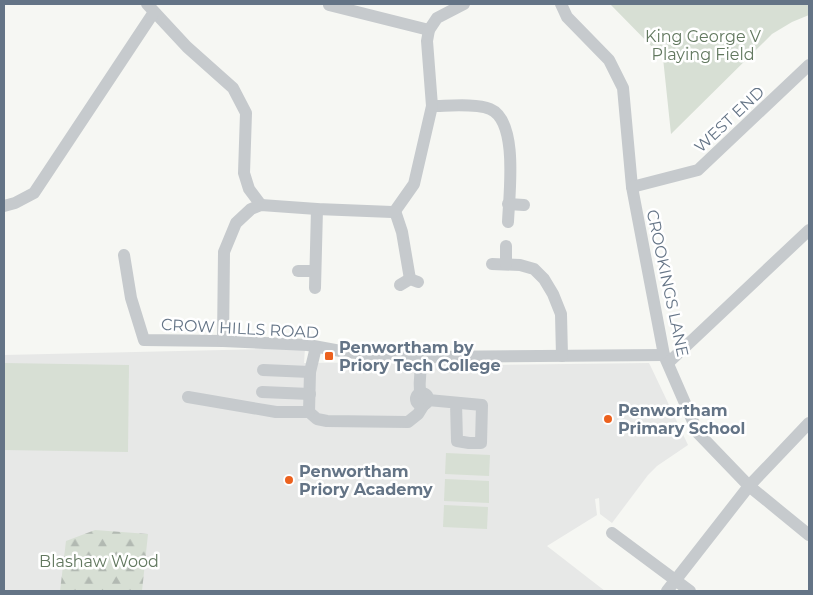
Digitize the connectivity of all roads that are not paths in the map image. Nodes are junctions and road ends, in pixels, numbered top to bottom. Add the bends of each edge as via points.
1 (464, 4) edge
2 (561, 4) edge
3 (329, 6) edge
4 (151, 8) edge
5 (429, 30) junction
6 (809, 65) edge
7 (432, 106) junction
8 (632, 187) junction
9 (508, 204) junction
10 (261, 205) junction
11 (524, 205) dead end
12 (4, 206) edge
13 (317, 209) junction
14 (395, 211) junction
15 (508, 222) dead end
16 (809, 230) edge
17 (506, 246) dead end
18 (126, 259) dead end
19 (492, 264) dead end
20 (506, 264) junction
21 (298, 271) dead end
22 (315, 271) junction
23 (410, 282) dead end
24 (315, 288) dead end
25 (223, 341) junction
26 (316, 347) junction
27 (562, 356) junction
28 (424, 357) junction
29 (666, 359) junction
30 (263, 370) dead end
31 (310, 372) junction
32 (262, 392) dead end
33 (310, 394) junction
34 (188, 397) dead end
35 (424, 400) junction
36 (456, 403) dead end
37 (310, 412) junction
38 (809, 423) edge
39 (749, 486) junction
40 (612, 533) dead end
41 (809, 535) edge
42 (676, 581) junction
43 (668, 591) edge
44 (690, 591) edge

1 - 5 street via 437,18
2 - 8 street, CROOKINGS LANE via 567,17 609,60 623,88
3 - 5 street
4 - 10 street via 187,47 234,88 246,113 244,173 249,190
4 - 12 street via 34,194
5 - 7 street
6 - 8 street, WEST END via 698,170
7 - 9 street via 480,106 498,114 505,124 510,150
7 - 14 street via 414,184
8 - 29 street, CROOKINGS LANE
9 - 11 street
9 - 15 street
10 - 13 street
10 - 25 street via 236,224 224,252
13 - 14 street
13 - 22 street
14 - 23 street via 402,232
16 - 29 street
17 - 20 street
18 - 25 street, CROW HILLS ROAD via 131,298 144,340
19 - 20 street
20 - 27 street via 534,270 544,279 561,314
21 - 22 street
22 - 24 street
25 - 26 street, CROW HILLS ROAD
26 - 28 street, CROW HILLS ROAD
26 - 31 street
27 - 28 street, CROW HILLS ROAD
27 - 29 street, CROW HILLS ROAD
28 - 35 street via 419,382
29 - 39 street, CROOKINGS LANE via 698,432
30 - 31 street
31 - 33 street
32 - 33 street
33 - 37 street
34 - 37 street via 276,412
35 - 36 street
35 - 37 street via 418,414 408,422 327,421 317,419
38 - 39 street
39 - 41 street, CROOKINGS LANE
39 - 42 street
40 - 42 street
42 - 43 street
42 - 44 street

